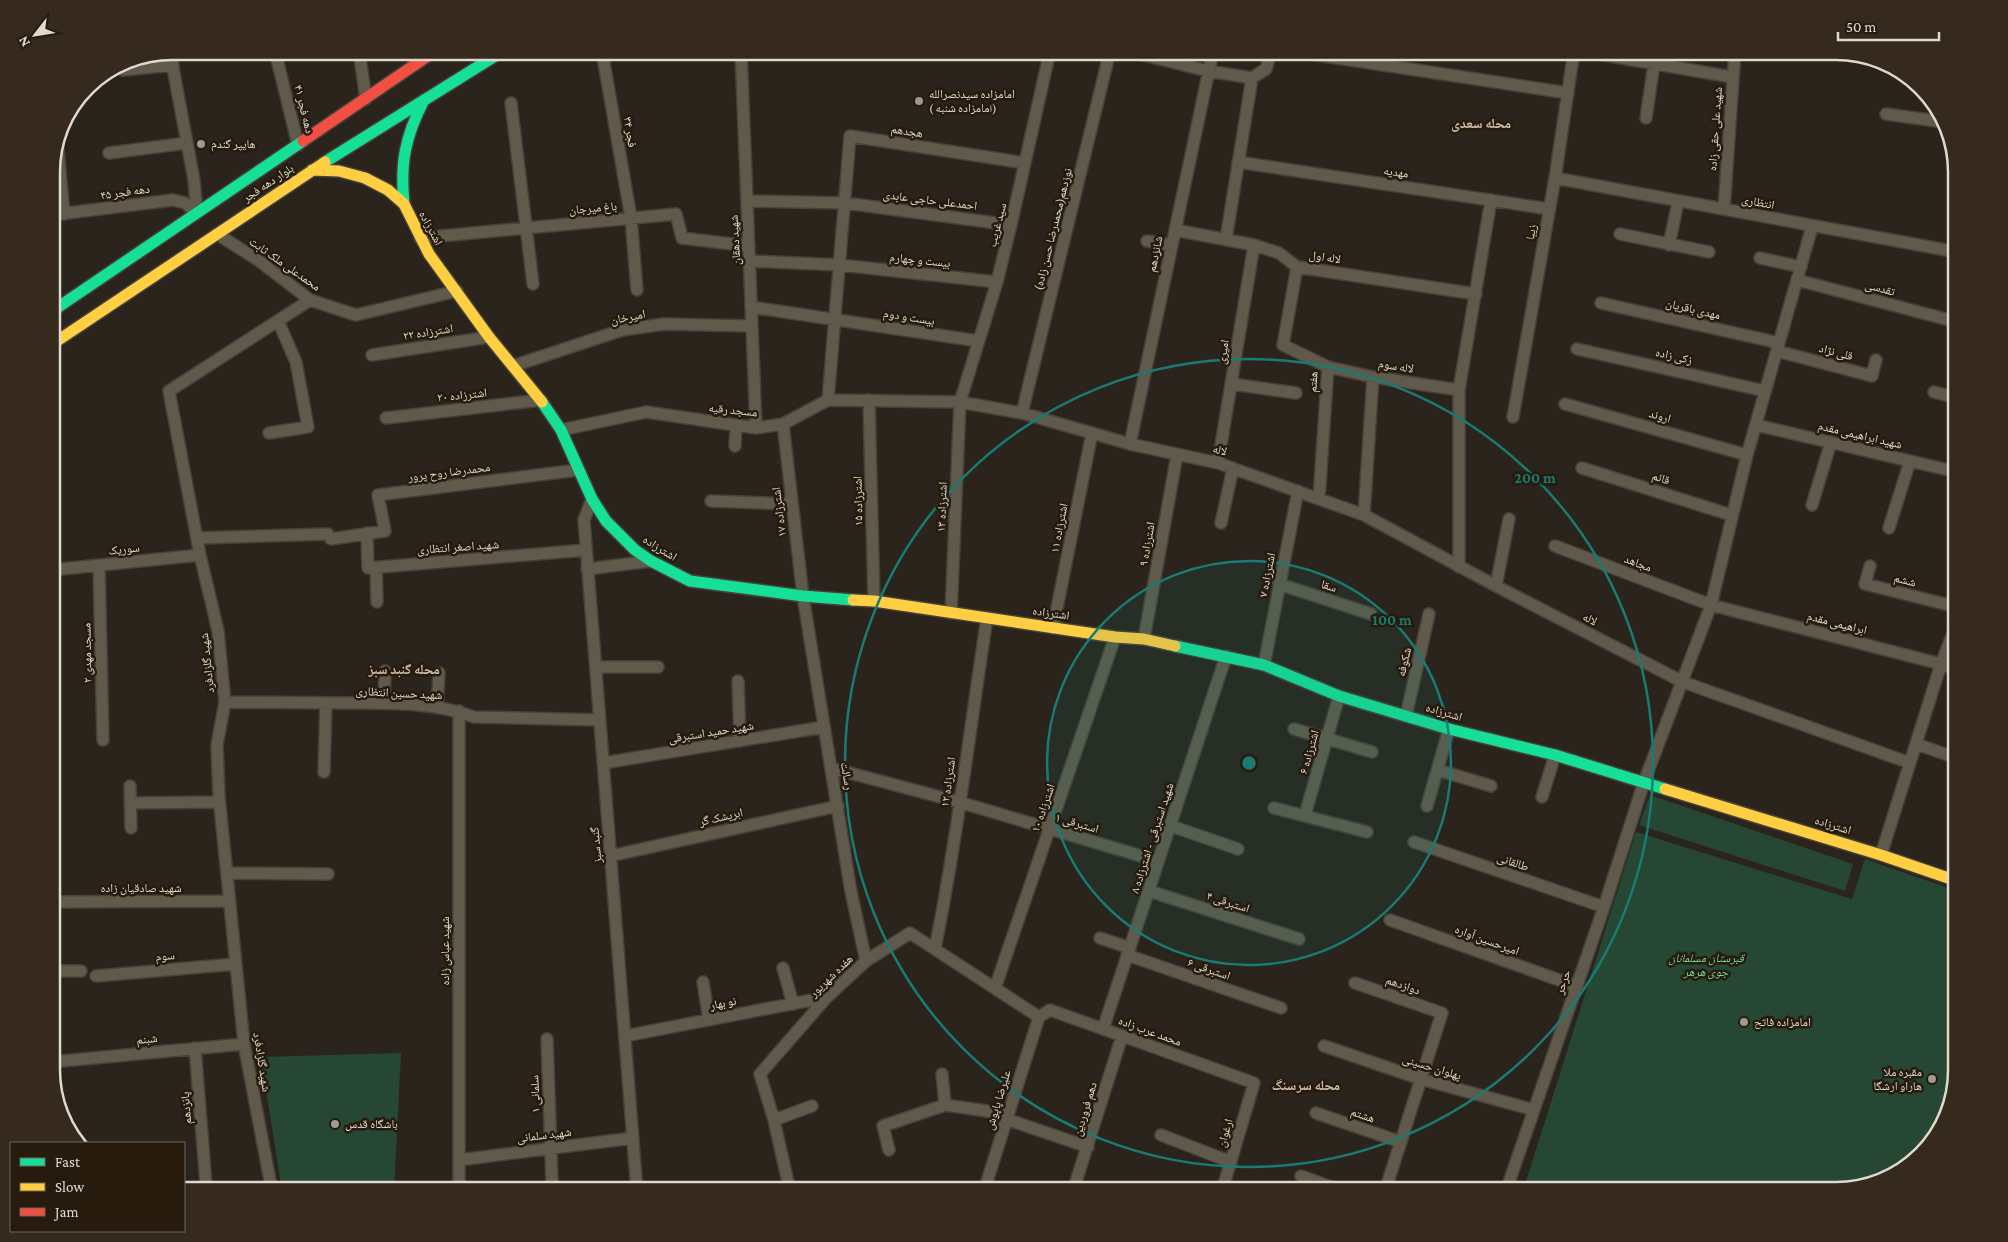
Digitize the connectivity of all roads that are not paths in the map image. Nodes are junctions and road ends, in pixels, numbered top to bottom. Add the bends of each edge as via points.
1 (172, 60) edge
2 (277, 60) edge
3 (361, 60) edge
4 (422, 60) edge
5 (488, 60) edge
6 (604, 60) edge
7 (741, 60) edge
8 (1048, 60) edge
9 (1108, 60) edge
10 (1169, 60) edge
11 (1211, 60) edge
12 (1268, 60) edge
13 (1355, 60) edge
14 (1573, 60) edge
15 (1632, 60) edge
16 (1734, 60) edge
17 (1654, 64) junction
18 (173, 65) junction
19 (128, 70) edge
20 (1208, 71) junction
21 (1732, 77) junction
22 (1252, 78) junction
23 (1568, 93) junction
24 (366, 99) junction
25 (424, 100) junction
26 (511, 103) dead end
27 (1886, 114) dead end
28 (1646, 118) dead end
29 (1935, 121) edge
30 (187, 143) junction
31 (298, 145) junction
32 (110, 153) dead end
33 (1238, 162) junction
34 (1025, 163) junction
35 (312, 170) junction
36 (60, 172) edge
37 (1555, 178) junction
38 (1491, 200) junction
39 (747, 201) junction
40 (1678, 202) junction
41 (845, 203) junction
42 (404, 204) junction
43 (1549, 208) junction
44 (1724, 209) junction
45 (197, 213) junction
46 (60, 214) edge
47 (64, 214) junction
48 (631, 218) junction
49 (1012, 225) junction
50 (1812, 227) junction
51 (526, 228) junction
52 (1175, 230) junction
53 (217, 234) junction
54 (1620, 234) dead end
55 (420, 238) junction
56 (1226, 240) junction
57 (1147, 241) dead end
58 (1172, 245) junction
59 (1254, 245) junction
60 (1669, 245) junction
61 (749, 246) junction
62 (1948, 251) edge
63 (1709, 252) dead end
64 (1760, 258) dead end
65 (750, 260) junction
66 (840, 265) junction
67 (1297, 267) junction
68 (1801, 267) junction
69 (1797, 280) junction
70 (997, 282) junction
71 (533, 284) dead end
72 (637, 290) dead end
73 (457, 292) junction
74 (1476, 294) junction
75 (310, 300) junction
76 (1601, 303) dead end
77 (60, 307) edge
78 (751, 307) junction
79 (835, 319) junction
80 (1948, 320) edge
81 (278, 321) junction
82 (752, 326) junction
83 (488, 337) junction
84 (60, 339) edge
85 (978, 342) junction
86 (1778, 347) junction
87 (1576, 349) dead end
88 (372, 355) dead end
89 (1876, 360) dead end
90 (513, 366) junction
91 (1328, 367) junction
92 (1373, 377) junction
93 (1232, 384) junction
94 (1459, 390) junction
95 (1765, 391) junction
96 (1934, 392) dead end
97 (1296, 393) dead end
98 (1948, 396) edge
99 (541, 400) junction
100 (828, 400) junction
101 (869, 400) junction
102 (960, 402) junction
103 (1565, 404) dead end
104 (1022, 413) junction
105 (1513, 417) dead end
106 (386, 418) dead end
107 (782, 424) junction
108 (1756, 425) junction
109 (736, 426) junction
110 (756, 428) junction
111 (561, 430) junction
112 (269, 433) dead end
113 (1092, 433) junction
114 (1831, 442) junction
115 (1130, 444) junction
116 (735, 446) dead end
117 (1177, 455) junction
118 (1747, 455) junction
119 (1910, 461) junction
120 (1218, 463) junction
121 (1233, 468) junction
122 (1582, 468) dead end
123 (578, 470) junction
124 (1948, 470) edge
125 (1298, 491) junction
126 (1319, 498) junction
127 (592, 499) junction
128 (711, 501) dead end
129 (792, 504) junction
130 (1812, 505) dead end
131 (1364, 515) junction
132 (1731, 515) junction
133 (1509, 519) dead end
134 (1221, 523) dead end
135 (1889, 528) dead end
136 (368, 533) junction
137 (196, 538) junction
138 (1555, 546) dead end
139 (586, 550) junction
140 (200, 555) junction
141 (651, 561) junction
142 (99, 565) junction
143 (1870, 566) dead end
144 (376, 567) junction
145 (1459, 567) junction
146 (60, 569) edge
147 (587, 569) junction
148 (1279, 584) junction
149 (1496, 586) junction
150 (803, 596) junction
151 (874, 601) junction
152 (377, 602) dead end
153 (1711, 605) junction
154 (1948, 605) edge
155 (951, 613) junction
156 (1371, 614) dead end
157 (1429, 614) dead end
158 (987, 618) junction
159 (1053, 628) junction
160 (1115, 637) junction
161 (1144, 639) junction
162 (1948, 646) edge
163 (1226, 656) junction
164 (1941, 664) junction
165 (1264, 665) junction
166 (658, 667) dead end
167 (1948, 667) edge
168 (596, 668) junction
169 (385, 671) dead end
170 (439, 673) dead end
171 (738, 681) dead end
172 (1682, 682) junction
173 (1339, 696) junction
174 (225, 702) junction
175 (326, 703) junction
176 (384, 703) junction
177 (437, 707) junction
178 (459, 711) junction
179 (1406, 716) junction
180 (600, 720) junction
181 (824, 727) junction
182 (1294, 729) dead end
183 (1449, 729) junction
184 (1327, 739) junction
185 (103, 740) dead end
186 (740, 741) junction
187 (1916, 744) junction
188 (1372, 752) dead end
189 (1555, 755) junction
190 (1948, 755) edge
191 (1910, 763) junction
192 (603, 764) junction
193 (831, 768) junction
194 (1438, 770) junction
195 (324, 772) dead end
196 (1644, 782) junction
197 (130, 786) dead end
198 (1492, 786) dead end
199 (1542, 797) dead end
200 (220, 802) junction
201 (959, 802) junction
202 (130, 803) junction
203 (838, 806) junction
204 (1427, 806) dead end
205 (1274, 808) dead end
206 (1305, 815) junction
207 (1171, 826) junction
208 (131, 828) dead end
209 (1050, 829) junction
210 (1367, 832) dead end
211 (1414, 842) dead end
212 (1238, 849) dead end
213 (1881, 855) junction
214 (610, 856) junction
215 (1158, 861) junction
216 (227, 873) junction
217 (328, 874) dead end
218 (1948, 878) edge
219 (1149, 891) junction
220 (60, 902) edge
221 (230, 902) junction
222 (1604, 907) junction
223 (1390, 920) dead end
224 (1100, 938) dead end
225 (1299, 939) dead end
226 (935, 949) junction
227 (1129, 951) junction
228 (866, 961) junction
229 (236, 964) junction
230 (783, 968) dead end
231 (60, 971) edge
232 (81, 971) dead end
233 (96, 976) dead end
234 (703, 982) dead end
235 (1355, 983) dead end
236 (1576, 986) junction
237 (995, 988) junction
238 (827, 997) junction
239 (792, 1004) junction
240 (1282, 1008) dead end
241 (1038, 1017) junction
242 (709, 1020) junction
243 (1103, 1029) junction
244 (625, 1036) junction
245 (1122, 1036) junction
246 (547, 1039) dead end
247 (244, 1044) junction
248 (1324, 1046) dead end
249 (195, 1048) junction
250 (60, 1061) edge
251 (942, 1074) dead end
252 (1421, 1078) junction
253 (1254, 1084) joint
254 (945, 1105) junction
255 (812, 1106) dead end
256 (1534, 1110) junction
257 (1316, 1113) dead end
258 (1007, 1116) junction
259 (774, 1120) junction
260 (1161, 1135) dead end
261 (633, 1138) junction
262 (1400, 1142) junction
263 (1088, 1147) junction
264 (550, 1148) junction
265 (889, 1150) dead end
266 (459, 1160) junction
267 (1231, 1162) junction
268 (1301, 1176) dead end
269 (206, 1182) edge
270 (270, 1182) edge
271 (459, 1182) edge
272 (552, 1182) dead end
273 (636, 1182) edge
274 (788, 1182) edge
275 (987, 1182) edge
276 (1076, 1182) edge
277 (1225, 1182) edge
278 (1318, 1182) edge
279 (1388, 1182) edge
280 (1509, 1182) edge

1 - 18 street
2 - 31 street, دهه فجر ۴۱
3 - 24 street
4 - 24 street, بلوار دهه فجر
5 - 25 street, بلوار دهه فجر
6 - 48 street, فجر ۳۴
7 - 39 street, شهید دهقان
8 - 34 street, سید غریب
9 - 104 street, نوزدهم(محمدرضا حسن زاده)
10 - 20 street
11 - 20 street, شانزدهم
12 - 22 street via 1266,69
13 - 23 street
14 - 23 street, زیبا
15 - 17 street
16 - 21 street, شهید علی حقی زاده
17 - 21 street
17 - 28 street
18 - 19 street
18 - 30 street
20 - 22 street
20 - 52 street, شانزدهم
21 - 44 street, شهید علی حقی زاده
22 - 33 street
23 - 37 street, زیبا
24 - 31 street, بلوار دهه فجر
25 - 35 street, بلوار دهه فجر
25 - 42 street via 411,124 403,150
26 - 51 street
27 - 29 street
30 - 32 street
30 - 45 street
31 - 45 street, بلوار دهه فجر
33 - 38 street, مهدیه
33 - 56 street
34 - 41 street, هجدهم via 850,136
34 - 49 street, سید غریب
35 - 42 street, اشترزاده via 339,171 365,178 388,190
35 - 53 street, بلوار دهه فجر
36 - 47 street
37 - 40 street, انتظاری
37 - 43 street, زیبا
38 - 43 street, مهدیه
38 - 74 street
39 - 41 street, احمدعلی حاجی عابدی
39 - 61 street, شهید دهقان
40 - 44 street, انتظاری
40 - 60 street
41 - 49 street, احمدعلی حاجی عابدی
41 - 66 street
42 - 55 street, اشترزاده
43 - 105 street, زیبا
44 - 50 street, انتظاری
45 - 47 street, دهه فجر ۴۵ via 185,203 173,200
45 - 77 street, بلوار دهه فجر
46 - 47 street, دهه فجر ۴۵
48 - 51 street, باغ میرجان
48 - 61 street, باغ میرجان via 676,214 682,238
48 - 72 street, فجر ۳۴
49 - 70 street, سید غریب
50 - 62 street, انتظاری
50 - 68 street, حرحر
51 - 55 street, باغ میرجان
51 - 71 street
52 - 56 street, لاله اول
52 - 58 street, شانزدهم
53 - 75 street, محمدعلی ملک ثابت via 258,260
53 - 84 street, بلوار دهه فجر
54 - 60 street
55 - 73 street, اشترزاده
56 - 59 street, لاله اول
57 - 58 street
58 - 115 street, شانزدهم
59 - 67 street, لاله اول via 1279,253
59 - 93 street, امیری
60 - 63 street
61 - 65 street, شهید دهقان
64 - 68 street
65 - 66 street, بیست و چهارم
65 - 78 street, شهید دهقان
66 - 70 street, بیست و چهارم
66 - 79 street
67 - 74 street, لاله اول
67 - 91 street, هفتم via 1283,345
68 - 69 street, حرحر
69 - 80 street, تقدسی
69 - 86 street, حرحر
70 - 85 street, سید غریب
73 - 75 street, محمدعلی ملک ثابت via 356,315
73 - 83 street, اشترزاده
74 - 94 street
75 - 81 street, شهید گلزادفرد
76 - 86 street, مهدی باقریان
78 - 79 street, بیست و دوم
78 - 82 street, شهید دهقان
79 - 85 street, بیست و دوم
79 - 100 street
81 - 112 street via 296,362 308,428
81 - 137 street, شهید گلزادفرد via 169,391
82 - 90 street, امیرخان via 664,324 622,330
82 - 110 street, شهید دهقان
83 - 88 street, اشترزاده ۲۲
83 - 90 street, اشترزاده
85 - 102 street, سید غریب
86 - 89 street, قلی نژاد via 1872,376
86 - 95 street, حرحر
87 - 95 street, زکی زاده
90 - 99 street, اشترزاده
91 - 92 street, لاله سوم
91 - 126 street, هفتم
92 - 94 street, لاله سوم
92 - 131 street
93 - 97 street
93 - 120 street, امیری
94 - 145 street
95 - 108 street, حرحر
96 - 98 street
99 - 106 street, اشترزاده ۲۰
99 - 111 street, اشترزاده
100 - 101 street, مسجد رقیه
100 - 107 street, مسجد رقیه
101 - 102 street, مسجد رقیه
101 - 151 street, اشترزاده ۱۵
102 - 104 street, لاله
102 - 155 street, اشترزاده ۱۳
103 - 118 street, اروند
104 - 113 street, لاله
107 - 110 street, مسجد رقیه
107 - 129 street, اشترزاده ۱۷
108 - 114 street, شهید ابراهیمی مقدم
108 - 118 street, حرحر
109 - 110 street, مسجد رقیه
109 - 111 street, مسجد رقیه via 646,412
109 - 116 street
111 - 123 street, اشترزاده
113 - 115 street, لاله
113 - 159 street, اشترزاده ۱۱
114 - 119 street, شهید ابراهیمی مقدم
114 - 130 street
115 - 117 street, لاله
117 - 120 street, لاله
117 - 161 street, اشترزاده ۹
118 - 132 street, حرحر
119 - 124 street, شهید ابراهیمی مقدم
119 - 135 street
120 - 121 street, لاله
121 - 125 street, لاله
121 - 134 street
122 - 132 street, قائم
123 - 127 street, اشترزاده
123 - 136 street, محمدرضا روح پرور via 378,494 384,531
125 - 126 street, لاله
125 - 148 street, اشترزاده ۷
126 - 131 street, لاله
127 - 139 street, گنبد سبز via 584,520
127 - 141 street, اشترزاده via 606,521
128 - 129 street
129 - 150 street, اشترزاده ۱۷
131 - 145 street, لاله
132 - 153 street, حرحر
133 - 149 street
136 - 137 street
136 - 144 street via 368,568
137 - 140 street, شهید گلزادفرد
138 - 153 street, مجاهد
139 - 144 street, شهید اصغر انتظاری
139 - 147 street, گنبد سبز
140 - 142 street, سوریک
140 - 174 street, شهید گلزادفرد via 218,631
141 - 147 street
141 - 150 street, اشترزاده via 690,581
142 - 146 street, سوریک
142 - 185 street, مسجد مهدی ۲
143 - 154 street, ششم via 1865,584
144 - 152 street
145 - 149 street, لاله
147 - 168 street, گنبد سبز
148 - 156 street, سقا
148 - 165 street, اشترزاده ۷
149 - 172 street, لاله
150 - 151 street, اشترزاده
150 - 181 street, رسالت
151 - 155 street, اشترزاده
153 - 164 street, ابراهیمی مقدم
153 - 172 street, حرحر
155 - 158 street, اشترزاده
157 - 179 street, شکوفه
158 - 159 street, اشترزاده
158 - 201 street, اشترزاده ۱۲
159 - 160 street, اشترزاده
160 - 161 street, اشترزاده
160 - 209 street, اشترزاده ۱۰
161 - 163 street, اشترزاده
162 - 164 street
163 - 165 street, اشترزاده
163 - 207 street, شهید استبرقی - اشترزاده ۸
164 - 167 street, ابراهیمی مقدم
164 - 187 street
165 - 173 street, اشترزاده
166 - 168 street
168 - 180 street, گنبد سبز
169 - 176 street
170 - 177 street
171 - 186 street
172 - 191 street, لاله
172 - 196 street, حرحر
173 - 179 street, اشترزاده
173 - 184 street, اشترزاده ۶
174 - 175 street, شهید حسین انتظاری
174 - 200 street, شهید گلزادفرد via 217,745
175 - 176 street, شهید حسین انتظاری
175 - 195 street
176 - 177 street, شهید حسین انتظاری
177 - 178 street, شهید حسین انتظاری
178 - 180 street, شهید حسین انتظاری via 474,717
178 - 266 street, شهید عباس زاده
179 - 183 street, اشترزاده
180 - 192 street, گنبد سبز
181 - 186 street, شهید حمید استبرقی
181 - 193 street, رسالت
182 - 184 street
183 - 189 street, اشترزاده
183 - 194 street
184 - 188 street
184 - 206 street, اشترزاده ۶
186 - 192 street, شهید حمید استبرقی
187 - 190 street
187 - 191 street
189 - 196 street, اشترزاده
189 - 199 street
191 - 213 street
192 - 214 street, گنبد سبز
193 - 201 street, استبرقی ۱
193 - 203 street, رسالت
194 - 198 street
194 - 204 street
196 - 213 street, اشترزاده
196 - 222 street, حرحر
197 - 202 street
200 - 202 street
200 - 216 street, شهید گلزادفرد
201 - 209 street, استبرقی ۱
201 - 226 street, اشترزاده ۱۲ via 951,869
202 - 208 street
203 - 214 street, ابریشک گر
203 - 228 street, رسالت
205 - 206 street
206 - 210 street
207 - 212 street
207 - 215 street, شهید استبرقی - اشترزاده ۸
209 - 215 street, استبرقی ۱
209 - 237 street, اشترزاده ۱۰
211 - 222 street, طالقانی
213 - 218 street, اشترزاده
214 - 244 street, گنبد سبز
215 - 219 street, شهید استبرقی - اشترزاده ۸
216 - 217 street
216 - 221 street, شهید گلزادفرد
219 - 225 street, استبرقی ۴
219 - 227 street, شهید استبرقی - اشترزاده ۸
220 - 221 street, شهید صادقیان زاده
221 - 229 street, شهید گلزادفرد
222 - 236 street, حرحر
223 - 236 street, امیرحسین آواره
224 - 227 street, استبرقی ۶
226 - 228 street, هفده شهریور via 910,933
226 - 237 street, هفده شهریور
227 - 240 street, استبرقی ۶
227 - 243 street, شهید استبرقی - اشترزاده ۸
228 - 238 street, هفده شهریور
229 - 233 street, سوم
229 - 247 street, شهید گلزادفرد
230 - 239 street
231 - 232 street
234 - 242 street
235 - 252 street, دوازدهم via 1442,1013
236 - 256 street, حرحر
237 - 241 street, هفده شهریور
238 - 239 street, نو بهار
238 - 259 street, هفده شهریور via 760,1074
239 - 242 street, نو بهار
241 - 243 street, محمد عرب زاده via 1050,1010
241 - 258 street, علیرضا پاپوش
242 - 244 street, نو بهار
243 - 245 street, محمد عرب زاده
244 - 261 street, گنبد سبز
245 - 253 street, محمد عرب زاده
245 - 263 street, دهم فروردین
246 - 264 street, سلمانی ۱
247 - 249 street, شبنم
247 - 270 street, شهید گلزادفرد
248 - 252 street, پهلوان حسینی
249 - 250 street, شبنم
249 - 269 street, پانزدهم
251 - 254 street
252 - 256 street, پهلوان حسینی
252 - 262 street
253 - 267 street, ارغوان
254 - 258 street
254 - 265 street via 883,1126
255 - 259 street
256 - 280 street, حرحر
257 - 262 street, هشتم
258 - 263 street
258 - 275 street, علیرضا پاپوش
259 - 274 street, هفده شهریور
260 - 267 street
261 - 264 street, شهید سلمانی
261 - 273 street, گنبد سبز
262 - 279 street
263 - 276 street, دهم فروردین
264 - 266 street, شهید سلمانی
264 - 272 street, سلمانی ۱
266 - 271 street, شهید عباس زاده
267 - 277 street, ارغوان
268 - 278 street

